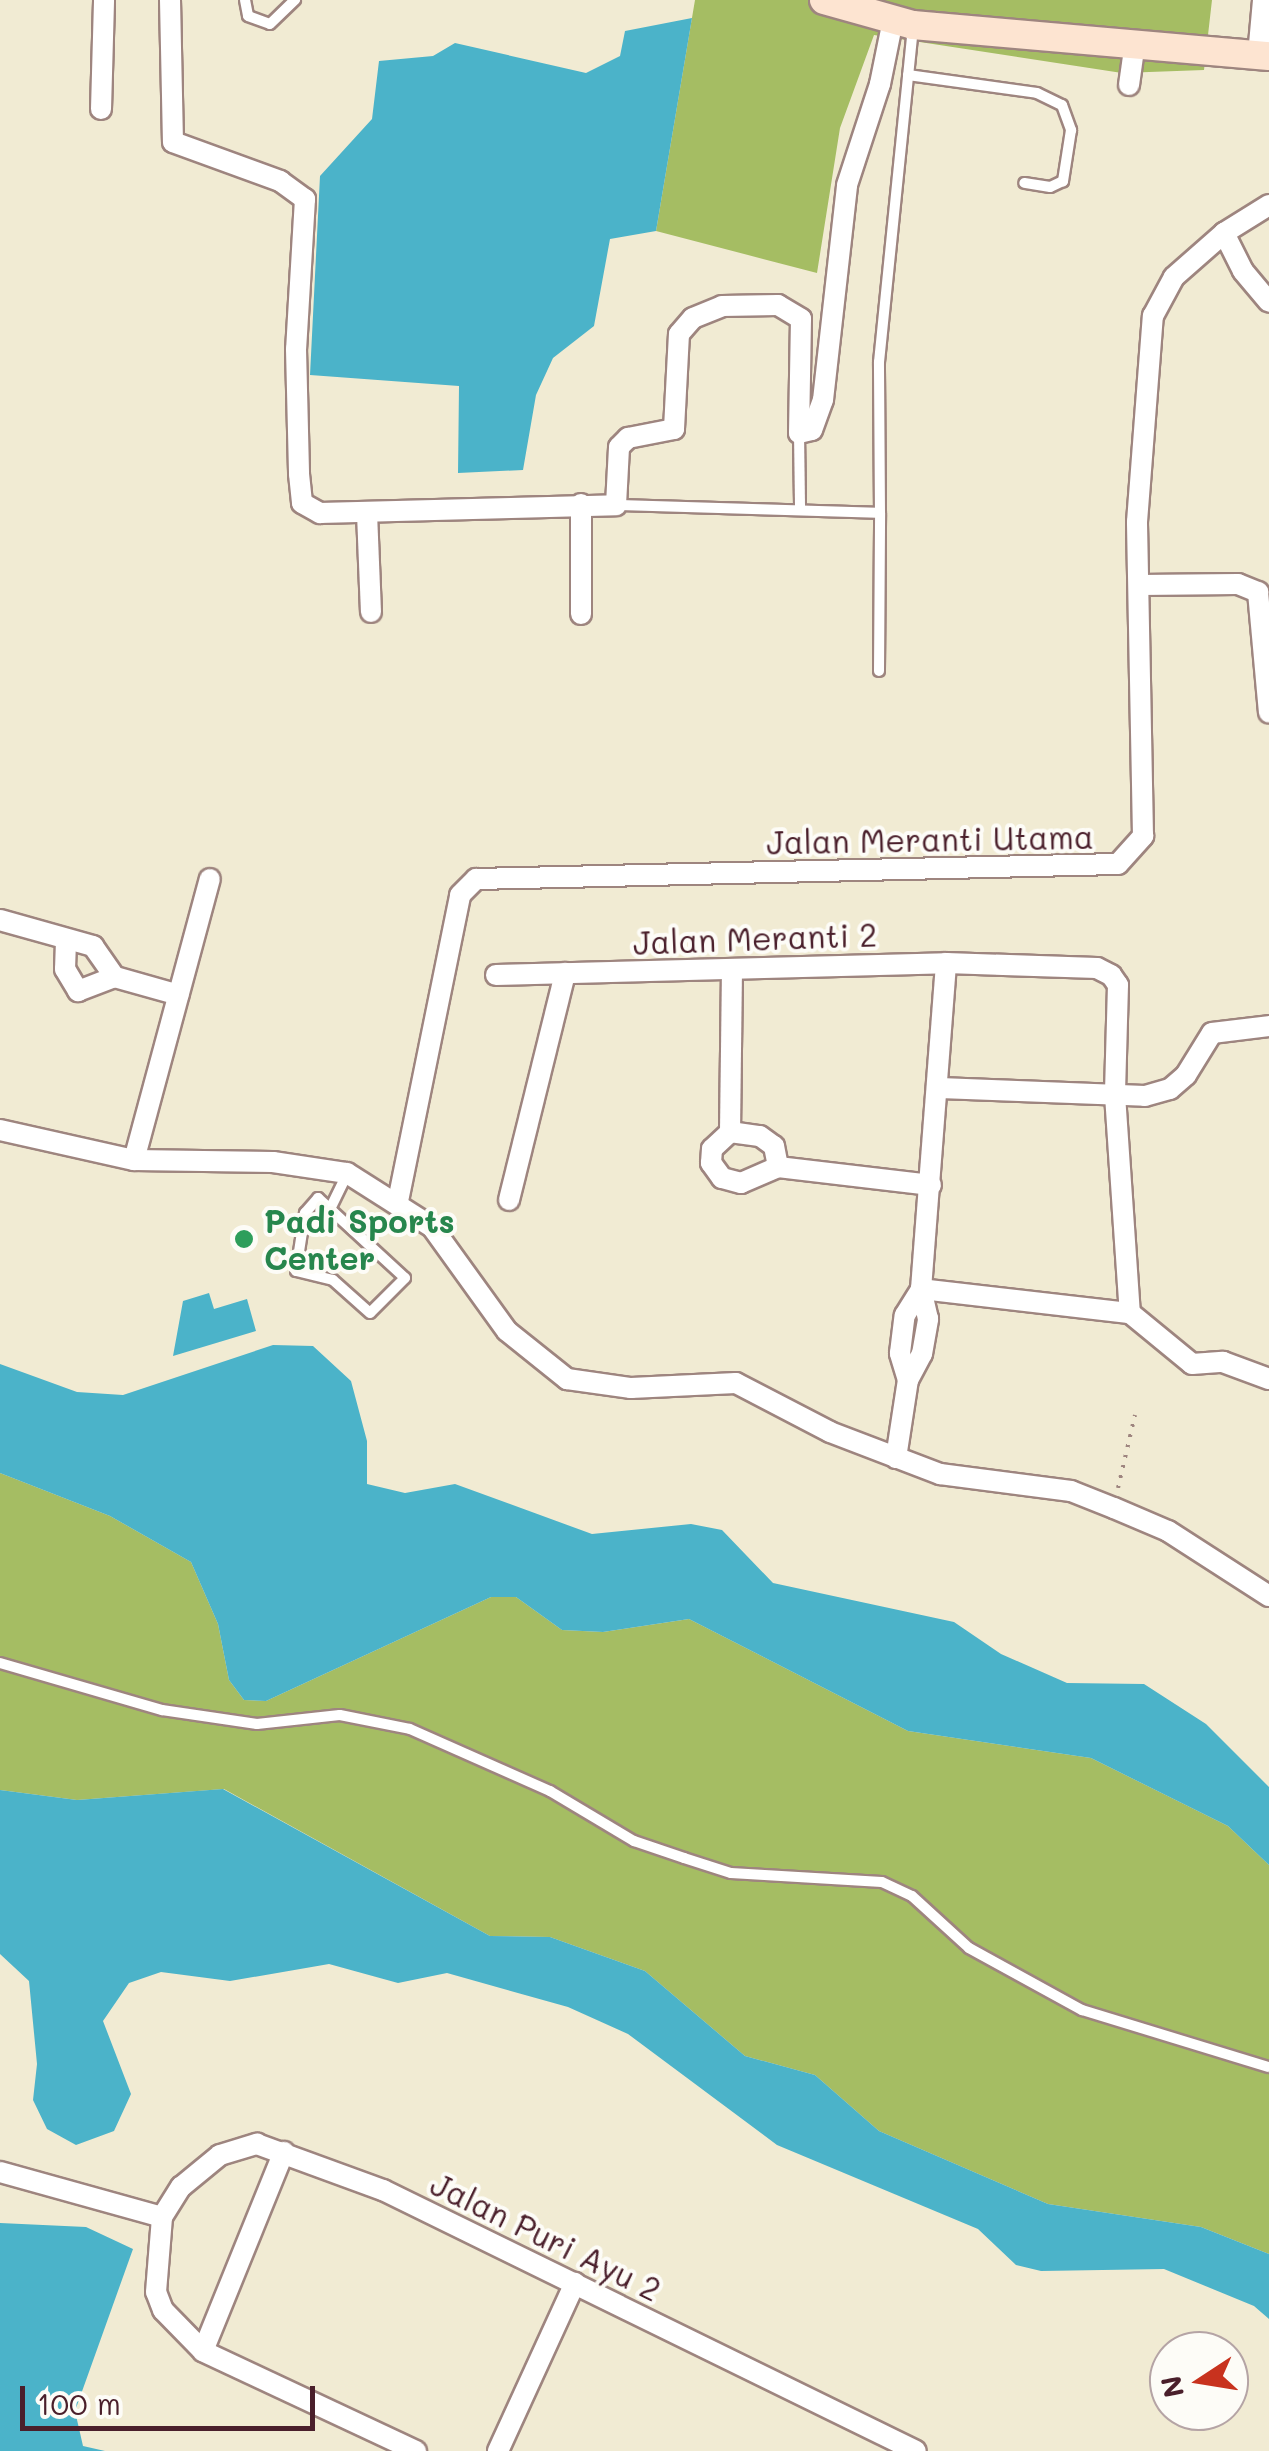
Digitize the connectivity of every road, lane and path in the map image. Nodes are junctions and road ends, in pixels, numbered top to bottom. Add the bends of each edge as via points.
1 (104, 0) edge
2 (170, 0) edge
3 (245, 0) edge
4 (294, 0) edge
5 (1265, 0) edge
6 (829, 1) edge
7 (903, 22) junction
8 (1134, 48) junction
9 (1265, 55) edge
10 (908, 75) junction
11 (1130, 85) dead end
12 (102, 109) dead end
13 (1024, 183) dead end
14 (1269, 205) edge
15 (1224, 233) junction
16 (1269, 302) edge
17 (799, 433) junction
18 (581, 504) junction
19 (616, 505) junction
20 (800, 508) junction
21 (367, 513) junction
22 (880, 513) junction
23 (1140, 585) junction
24 (371, 612) dead end
25 (581, 614) dead end
26 (879, 672) dead end
27 (1269, 712) edge
28 (210, 879) dead end
29 (0, 920) edge
30 (66, 941) junction
31 (946, 963) junction
32 (732, 969) junction
33 (565, 974) junction
34 (496, 976) dead end
35 (115, 977) junction
36 (179, 995) junction
37 (1269, 1026) edge
38 (940, 1088) junction
39 (1116, 1095) junction
40 (0, 1130) edge
41 (730, 1132) junction
42 (134, 1160) junction
43 (778, 1167) junction
44 (347, 1173) junction
45 (931, 1185) junction
46 (509, 1200) dead end
47 (398, 1201) junction
48 (331, 1207) junction
49 (921, 1289) junction
50 (1130, 1313) junction
51 (1269, 1379) edge
52 (1135, 1414) dead end
53 (896, 1458) junction
54 (1114, 1508) junction
55 (1269, 1596) edge
56 (0, 1663) edge
57 (1269, 2067) edge
58 (284, 2152) junction
59 (0, 2172) edge
60 (162, 2217) junction
61 (575, 2283) junction
62 (203, 2351) junction
63 (416, 2451) edge
64 (498, 2451) edge
65 (916, 2451) edge

1 - 12 street
2 - 21 street via 173,142 280,181 305,199 296,349 302,503 312,512
3 - 4 lane via 248,16 270,24
5 - 9 street
6 - 7 main road
7 - 8 main road
7 - 10 lane
7 - 17 street via 847,185 819,419
8 - 9 main road
8 - 11 street
10 - 13 lane via 1037,94 1062,104 1071,130 1067,173 1056,185
10 - 22 lane via 879,362
14 - 15 street, Jalan Meranti Utama
15 - 16 street via 1242,271
15 - 23 street, Jalan Meranti Utama via 1174,278 1153,316 1138,522
17 - 19 street via 802,319 792,310 757,304 701,313 684,325 676,343 674,429 628,438 618,447
17 - 20 lane
18 - 19 street
18 - 21 street
18 - 25 street
19 - 20 lane
20 - 22 lane
21 - 24 street
22 - 26 lane
23 - 27 street via 1238,584 1258,592
23 - 47 street, Jalan Meranti Utama via 1148,805 1144,836 1118,864 476,879 460,895
28 - 36 street
29 - 30 street
30 - 35 street via 93,946
30 - 35 street via 66,968 78,991
31 - 32 street, Jalan Meranti 2
31 - 38 street
31 - 39 street, Jalan Meranti 2 via 1097,968 1111,975 1118,985
32 - 33 street, Jalan Meranti 2
32 - 41 street
33 - 34 street, Jalan Meranti 2
33 - 46 street
35 - 36 street
36 - 42 street
37 - 39 street via 1212,1033 1170,1089
38 - 39 street
38 - 45 street
39 - 50 street
40 - 42 street
41 - 43 street via 760,1136 774,1146
41 - 43 street via 712,1149 711,1163 722,1178 741,1183
42 - 44 street via 273,1162
43 - 45 street
44 - 47 street
44 - 48 lane
45 - 49 street
47 - 53 street via 454,1253 507,1331 567,1379 631,1388 736,1383
48 - 48 lane via 405,1278 370,1313 333,1280 296,1271 305,1213 318,1198
49 - 50 street
49 - 53 street via 928,1319 922,1354 908,1380
50 - 51 street via 1192,1364 1223,1362
52 - 54 path
53 - 54 street via 940,1474 1070,1491
54 - 55 street via 1168,1531
56 - 57 lane via 162,1710 257,1724 340,1715 410,1729 550,1791 634,1841 700,1863 732,1873 882,1882 912,1896 969,1948 1082,2010
58 - 60 street, Jalan Puri Ayu 2 via 257,2144 220,2155 181,2187
58 - 61 street, Jalan Puri Ayu 2 via 382,2190
58 - 62 street
59 - 60 street
60 - 62 street via 156,2292 163,2310
61 - 64 street
61 - 65 street, Jalan Puri Ayu 2
62 - 63 street

